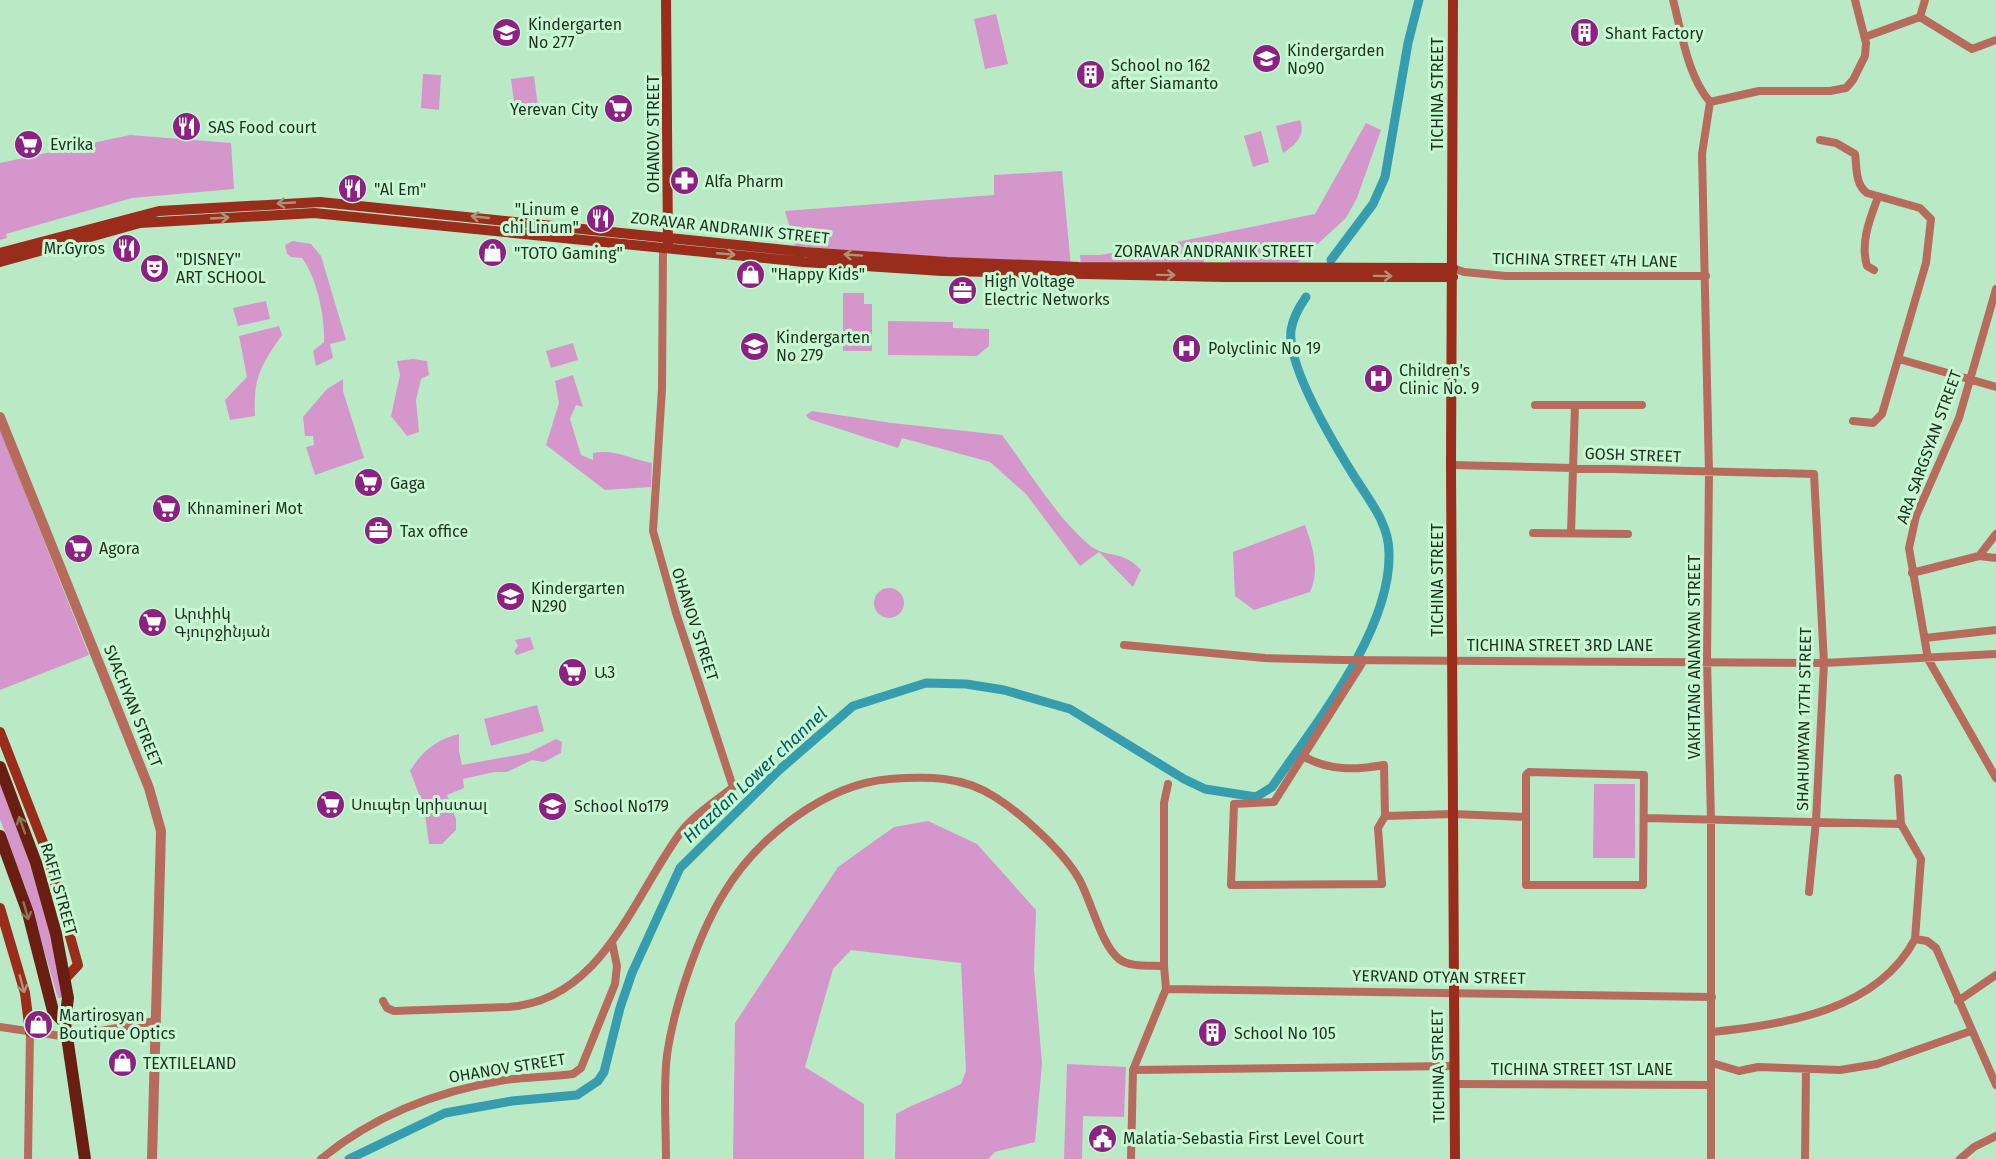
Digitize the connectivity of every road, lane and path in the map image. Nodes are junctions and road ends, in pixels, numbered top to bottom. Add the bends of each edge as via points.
1 (661, 0) edge
2 (666, 0) edge
3 (1453, 0) edge
4 (1673, 0) edge
5 (1855, 0) edge
6 (1925, 0) edge
7 (1920, 17) junction
8 (1865, 37) junction
9 (1996, 40) edge
10 (1710, 102) junction
11 (1820, 140) dead end
12 (1878, 196) junction
13 (666, 243) junction
14 (0, 253) edge
15 (0, 262) edge
16 (1874, 270) dead end
17 (1457, 272) junction
18 (1706, 276) junction
19 (1996, 289) edge
20 (1899, 359) junction
21 (1971, 379) junction
22 (1996, 387) edge
23 (1534, 405) dead end
24 (1575, 405) junction
25 (1642, 405) dead end
26 (0, 417) edge
27 (1853, 421) dead end
28 (1451, 465) junction
29 (1572, 468) junction
30 (1709, 473) junction
31 (1814, 474) joint
32 (1533, 533) dead end
33 (1571, 533) junction
34 (1628, 534) dead end
35 (1996, 534) edge
36 (1979, 556) junction
37 (1996, 558) edge
38 (1912, 573) junction
39 (1996, 630) edge
40 (1925, 638) junction
41 (1124, 645) dead end
42 (1996, 654) edge
43 (1928, 659) junction
44 (1364, 660) junction
45 (1452, 660) junction
46 (1707, 660) junction
47 (1824, 663) junction
48 (0, 732) edge
49 (1303, 756) junction
50 (0, 767) edge
51 (1898, 778) dead end
52 (1996, 778) edge
53 (1168, 784) dead end
54 (1453, 814) junction
55 (1385, 816) junction
56 (1526, 817) junction
57 (1644, 818) junction
58 (1711, 820) junction
59 (1816, 820) junction
60 (1901, 824) junction
61 (0, 836) edge
62 (1809, 892) dead end
63 (0, 908) edge
64 (1915, 939) junction
65 (612, 942) junction
66 (1164, 966) junction
67 (1996, 975) edge
68 (65, 979) junction
69 (1166, 989) junction
70 (1452, 992) junction
71 (1712, 997) junction
72 (383, 1001) dead end
73 (1958, 1001) junction
74 (155, 1021) junction
75 (65, 1023) junction
76 (0, 1027) edge
77 (1971, 1031) junction
78 (30, 1032) junction
79 (1712, 1032) junction
80 (68, 1037) junction
81 (1712, 1063) junction
82 (1454, 1066) junction
83 (1806, 1069) junction
84 (1133, 1070) junction
85 (1454, 1084) junction
86 (1996, 1084) edge
87 (1711, 1085) junction
88 (1996, 1136) edge
89 (28, 1159) edge
90 (85, 1159) edge
91 (152, 1159) edge
92 (321, 1159) edge
93 (666, 1159) edge
94 (1131, 1159) edge
95 (1455, 1159) edge
96 (1711, 1159) edge
97 (1805, 1159) edge
98 (1960, 1159) edge

1 - 13 main road, OHANOV STREET
2 - 13 main road, OHANOV STREET
3 - 17 main road, TICHINA STREET
4 - 10 street via 1695,77
5 - 8 street
6 - 7 street
7 - 8 street
7 - 9 street via 1972,49
8 - 10 street via 1865,56 1846,87 1830,91 1759,90
10 - 18 street, VAKHTANG ANANYAN STREET via 1702,154
11 - 12 street via 1836,143 1855,154 1861,189
12 - 16 street via 1865,232 1867,266
12 - 20 street via 1920,208 1931,219 1926,263
13 -> 14 main road, ZORAVAR ANDRANIK STREET via 320,202 159,211
15 -> 13 main road, ZORAVAR ANDRANIK STREET via 140,223 314,213
13 - 17 main road, ZORAVAR ANDRANIK STREET via 804,257 1079,271
13 - 65 street, OHANOV STREET via 660,449 653,531 733,787 684,829
17 - 18 street, TICHINA STREET 4TH LANE via 1506,276
17 - 28 main road, TICHINA STREET
18 - 30 street, VAKHTANG ANANYAN STREET
19 - 21 street, ARA SARGSYAN STREET
20 - 21 street
20 - 27 street via 1880,418 1873,423
21 - 22 street
21 - 38 street, ARA SARGSYAN STREET via 1959,418 1916,516 1909,548
23 - 24 street
24 - 25 street
24 - 29 street
26 - 74 street, SVACHYAN STREET via 149,788 161,831
28 - 29 street, GOSH STREET
28 - 45 main road, TICHINA STREET
29 - 30 street, GOSH STREET
29 - 33 street
30 - 31 street, GOSH STREET
30 - 46 street, VAKHTANG ANANYAN STREET
31 - 47 street, SHAHUMYAN 17TH STREET
32 - 33 street
33 - 34 street
35 - 36 street
36 - 37 street
36 - 38 street
38 - 40 street, ARA SARGSYAN STREET
39 - 40 street
40 - 43 street, ARA SARGSYAN STREET
41 - 44 street, TICHINA STREET 3RD LANE via 1265,658
42 - 43 street, TICHINA STREET 3RD LANE
43 - 47 street, TICHINA STREET 3RD LANE
43 - 52 street, ARA SARGSYAN STREET
44 - 45 street, TICHINA STREET 3RD LANE
44 - 49 street
45 - 46 street, TICHINA STREET 3RD LANE
45 - 54 main road, TICHINA STREET
46 - 47 street, TICHINA STREET 3RD LANE
46 - 58 street, VAKHTANG ANANYAN STREET
47 - 59 street, SHAHUMYAN 17TH STREET
48 - 68 main road via 46,850 78,965
49 - 55 street via 1318,765 1345,769 1384,765
49 - 55 street via 1274,802 1234,804 1231,885 1382,884 1378,828
68 -> 50 main road, RAFFI STREET via 36,863
51 - 60 street
53 - 66 street via 1164,803
54 - 55 street
54 - 56 street
54 - 70 main road, TICHINA STREET
56 - 57 street via 1529,772 1642,773
56 - 57 street via 1526,883 1530,887 1643,885
57 - 58 street
58 - 59 street
58 - 71 street, VAKHTANG ANANYAN STREET
59 - 60 street
59 - 62 street, SHAHUMYAN 17TH STREET
60 - 64 street via 1921,859
61 -> 75 main road, RAFFI STREET via 28,913 52,1011
63 -> 78 main road via 25,993
64 - 73 street via 1936,948
64 - 79 street via 1884,979 1854,999 1779,1024
65 - 72 street, OHANOV STREET via 590,971 549,998 523,1006 394,1011
65 - 92 street, OHANOV STREET via 617,966 615,984 581,1068 573,1074 507,1080 430,1098 359,1132
66 - 69 street
66 - 93 street via 1131,964 1119,959 1110,949 1077,876 1017,813 993,795 970,784 925,776 864,782 844,788 809,808 763,846 724,893 710,921 684,985 670,1037
67 - 73 street
68 - 75 main road, RAFFI STREET
69 - 70 street, YERVAND OTYAN STREET
69 - 84 street
70 - 71 street, YERVAND OTYAN STREET
70 - 82 main road, TICHINA STREET
71 - 79 street, VAKHTANG ANANYAN STREET
73 - 77 street
74 - 80 street
74 - 91 street, SVACHYAN STREET
75 - 80 main road, RAFFI STREET
76 - 78 street
77 - 83 street via 1877,1064 1840,1070
77 - 86 street
78 - 80 street
78 - 89 street
79 - 81 street, VAKHTANG ANANYAN STREET
80 - 90 main road, RAFFI STREET
81 - 83 street via 1739,1071 1758,1067
81 - 87 street, VAKHTANG ANANYAN STREET
82 - 84 street
82 - 85 main road, TICHINA STREET
83 - 97 street
84 - 94 street
85 - 87 street, TICHINA STREET 1ST LANE
85 - 95 main road, TICHINA STREET
87 - 96 street, VAKHTANG ANANYAN STREET
88 - 98 street

